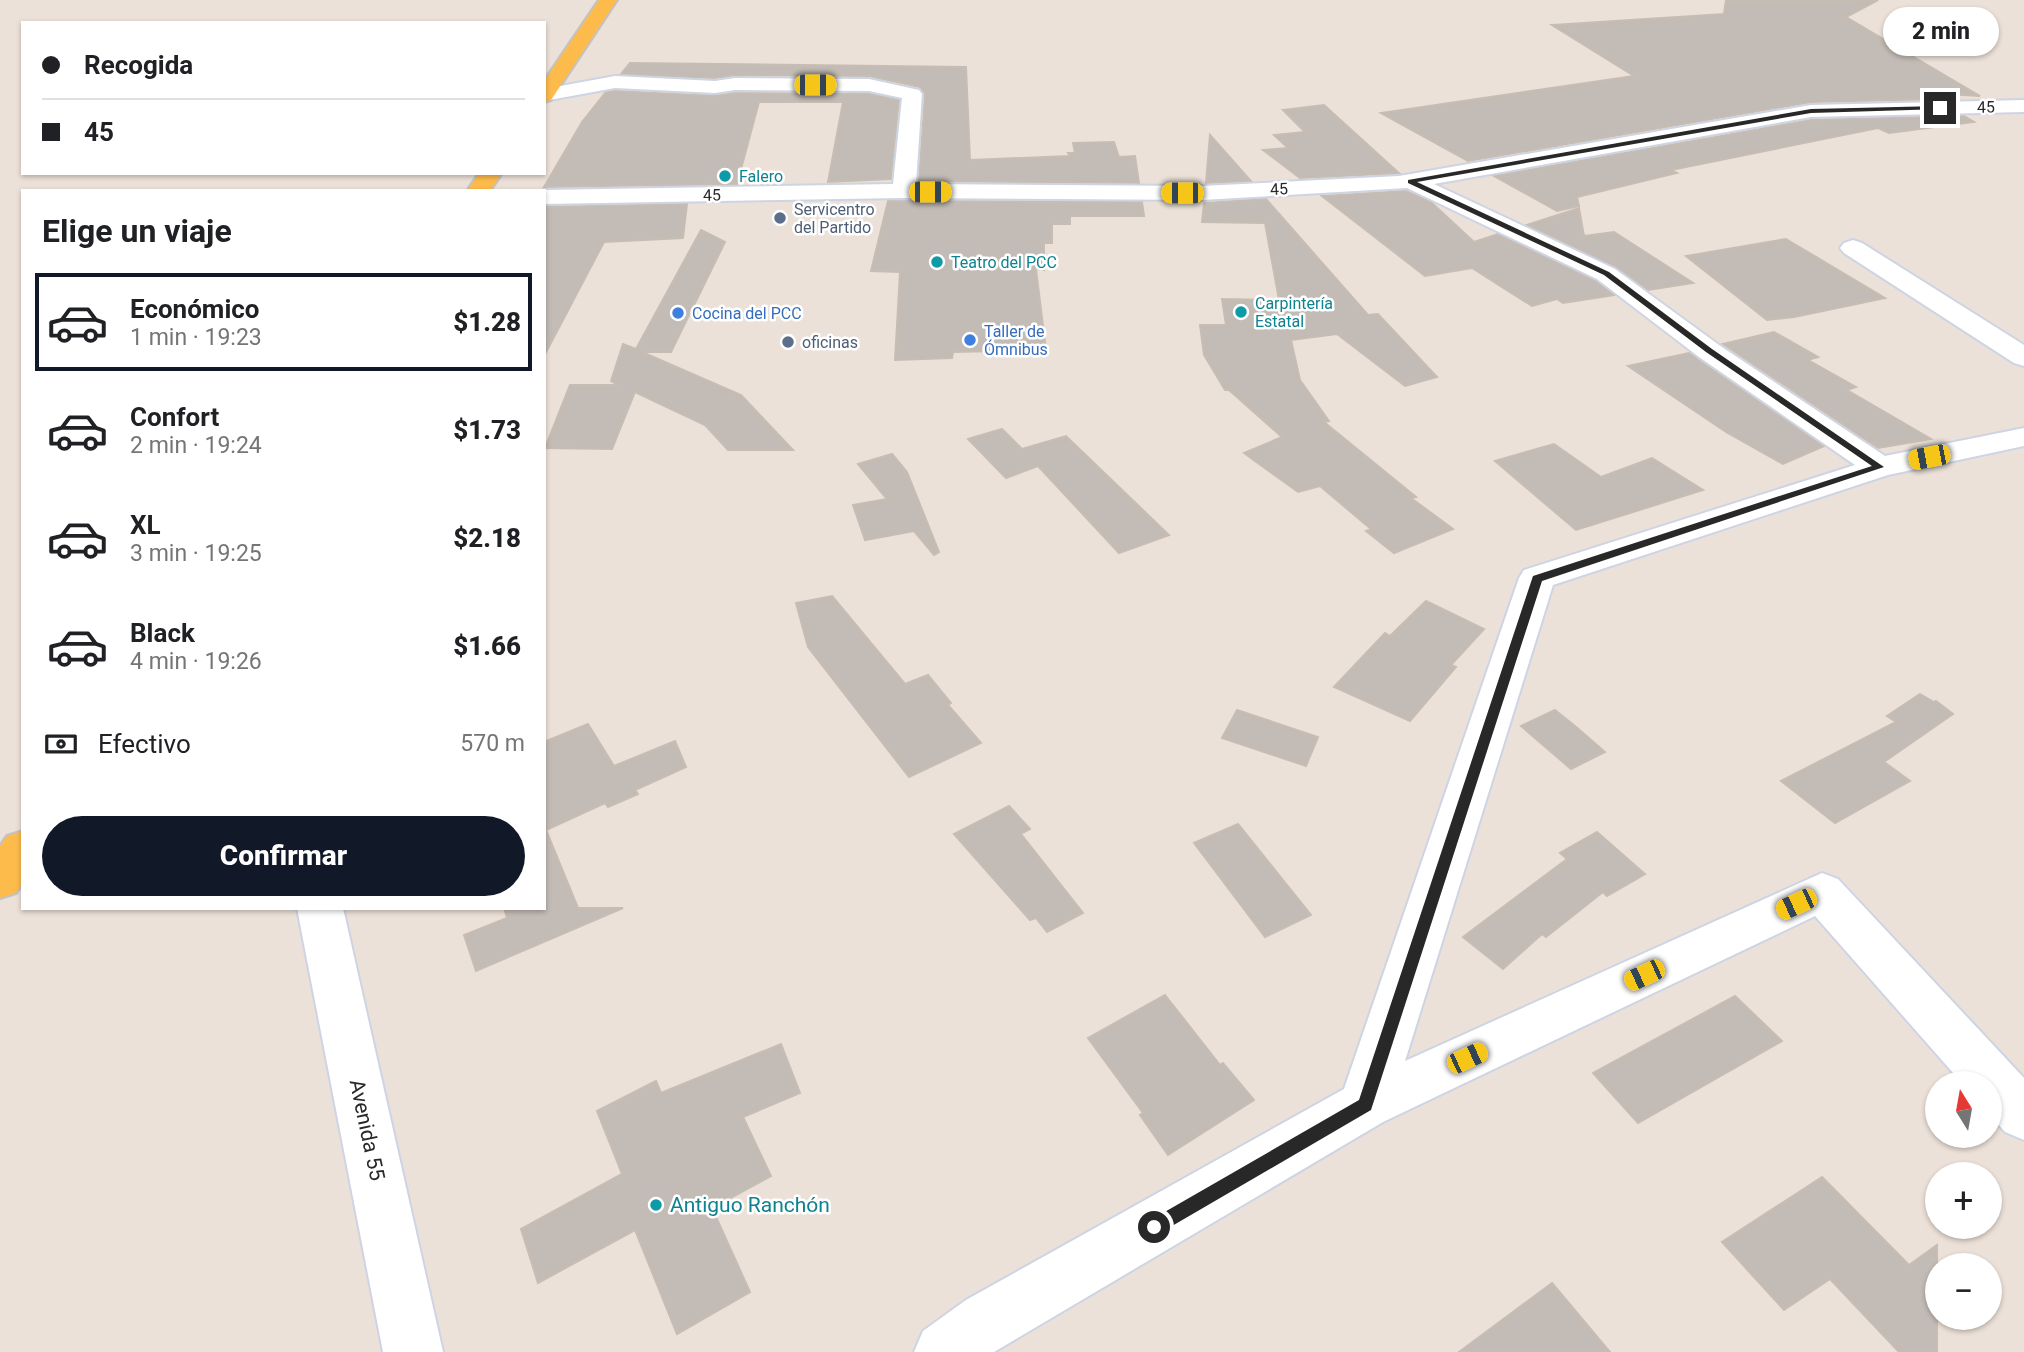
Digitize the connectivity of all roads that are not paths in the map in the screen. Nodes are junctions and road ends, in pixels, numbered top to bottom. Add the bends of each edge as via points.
1 (608, 0) edge
2 (546, 94) edge
3 (546, 96) edge
4 (2018, 110) edge
5 (1410, 181) junction
6 (904, 191) junction
7 (546, 197) edge
8 (1853, 248) dead end
9 (2024, 356) edge
10 (2024, 437) edge
11 (1880, 467) junction
12 (21, 851) edge
13 (0, 880) edge
14 (320, 910) edge
15 (1366, 1105) junction
16 (2024, 1115) edge
17 (951, 1350) edge
18 (413, 1352) edge

1 - 2 main road
3 - 6 street via 615,82 715,87 869,85 912,94
4 - 5 street, 45 via 1811,111
5 - 6 street, 45 via 1202,193
5 - 11 street via 1606,274 1709,351
6 - 7 street, 45
8 - 9 street
10 - 11 street
11 - 15 street via 1537,579
12 - 13 main road
14 - 18 street, Avenida 55
15 - 16 street via 1822,892
15 - 17 street via 987,1321

